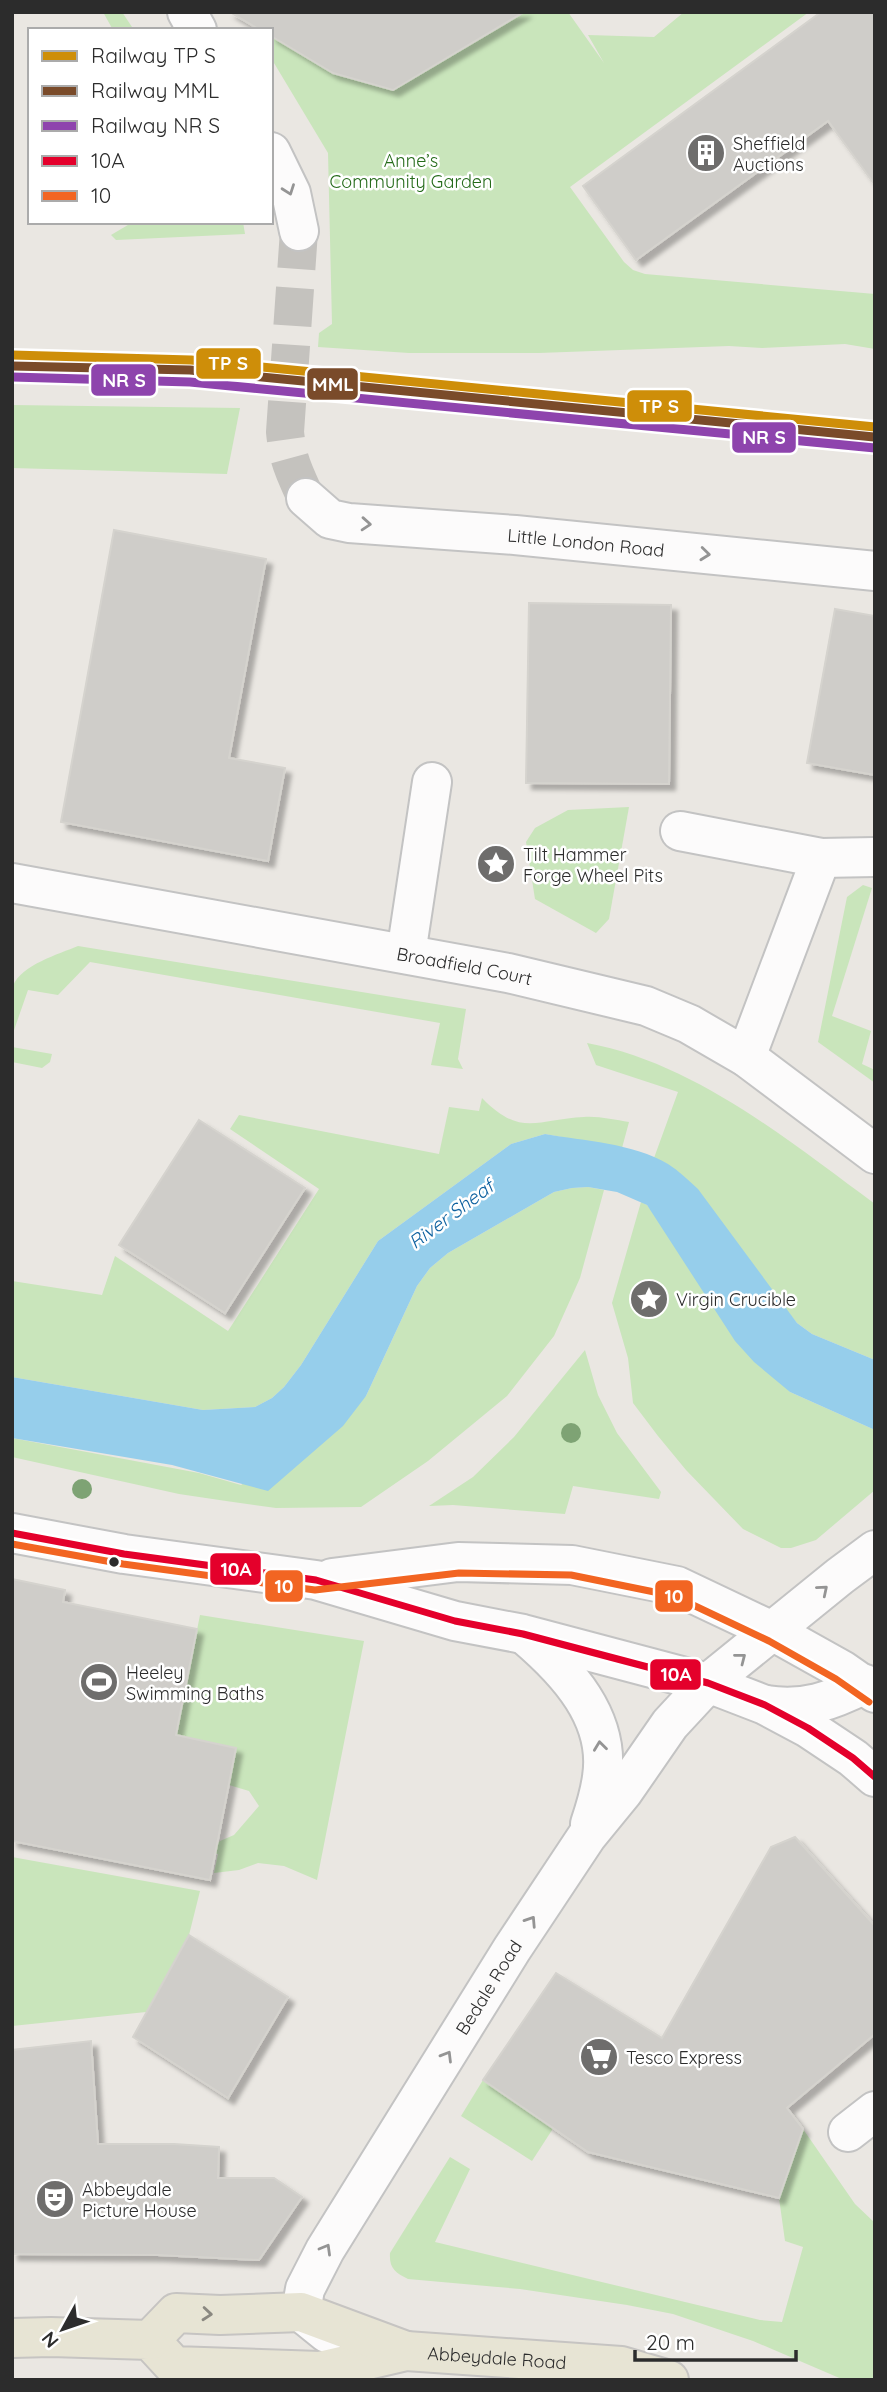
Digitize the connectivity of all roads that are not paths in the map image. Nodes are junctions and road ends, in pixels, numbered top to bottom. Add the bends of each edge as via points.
1 (187, 12) edge
2 (196, 28) edge
3 (273, 156) edge
4 (299, 231) tunnel mouth
5 (306, 498) tunnel mouth
6 (875, 571) edge
7 (432, 782) dead end
8 (680, 831) dead end
9 (875, 857) edge
10 (821, 858) junction
11 (12, 883) edge
12 (406, 954) junction
13 (746, 1057) junction
14 (875, 1154) edge
15 (12, 1533) edge
16 (875, 1550) edge
17 (316, 1580) junction
18 (774, 1632) junction
19 (523, 1634) junction
20 (871, 1679) edge
21 (708, 1683) junction
22 (765, 1704) junction
23 (875, 1777) edge
24 (587, 1836) junction
25 (301, 2312) junction
26 (12, 2338) edge
27 (150, 2340) junction
28 (406, 2351) junction
29 (362, 2361) junction
30 (166, 2380) edge
31 (669, 2380) edge

1 - 2 street
3 -> 4 street via 291,193
5 -> 6 street, Little London Road via 330,519 349,523
7 - 12 street
8 - 10 street
9 - 10 street
10 - 13 street
11 - 12 street, Broadfield Court
12 - 13 street, Broadfield Court via 646,1006 689,1024
13 - 14 street, Broadfield Court
15 - 17 street via 124,1554
18 -> 16 street, Bedale Road
17 - 18 street via 458,1562 572,1565 677,1587
17 - 19 street via 456,1621
18 - 20 street
21 -> 18 street, Bedale Road
19 - 21 street
24 -> 19 street via 603,1775 600,1736 576,1685
20 - 22 street via 825,1702 788,1708
21 - 22 street
21 - 24 street, Bedale Road via 670,1724
22 - 23 street via 808,1728
25 -> 24 street, Bedale Road via 305,2289 325,2250
27 -> 25 main road, Abbeydale Road via 176,2313
25 - 28 main road, Abbeydale Road
25 - 29 street
26 - 27 main road
27 - 29 main road, Abbeydale Road via 174,2366 320,2371
27 - 30 street
28 - 29 main road, Abbeydale Road
28 - 31 main road, Abbeydale Road via 621,2366

